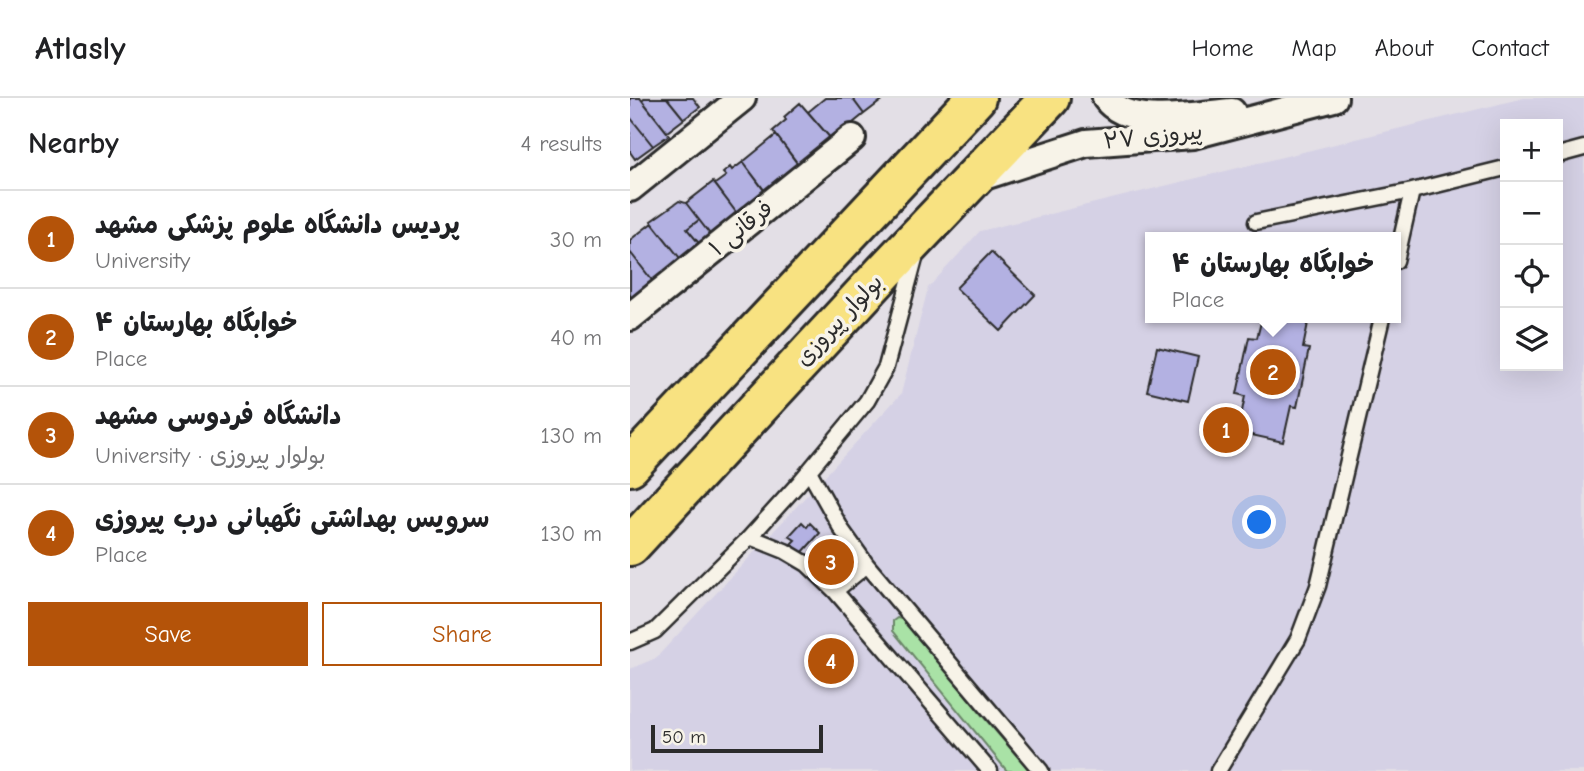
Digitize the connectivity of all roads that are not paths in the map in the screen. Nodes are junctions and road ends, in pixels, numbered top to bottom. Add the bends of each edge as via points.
1 (742, 98) edge
2 (1050, 98) edge
3 (1106, 98) edge
4 (1334, 98) edge
5 (969, 101) edge
6 (1239, 105) edge
7 (1293, 107) junction
8 (852, 138) dead end
9 (1584, 148) edge
10 (1563, 154) edge
11 (1500, 169) edge
12 (973, 180) junction
13 (630, 188) edge
14 (1412, 191) junction
15 (1256, 222) dead end
16 (922, 232) junction
17 (1401, 236) edge
18 (630, 317) edge
19 (1381, 323) edge
20 (630, 466) edge
21 (809, 471) junction
22 (750, 537) junction
23 (630, 546) edge
24 (867, 565) junction
25 (835, 591) junction
26 (630, 642) edge
27 (990, 771) edge
28 (1041, 771) edge
29 (1218, 771) edge

1 - 13 street
2 - 12 main road, بولوار پیروزی
3 - 6 street via 1124,112 1146,118
4 - 7 street, پیروزی ۲۷
5 - 20 main road
6 - 7 street
7 - 12 street, پیروزی ۲۷ via 1193,135 1086,143
8 - 18 street, فرقانی ۱
9 - 10 lane
11 - 14 lane
12 - 16 main road, بولوار پیروزی
14 - 15 lane
14 - 17 lane
16 - 21 lane via 886,367 867,401
16 - 23 main road, بولوار پیروزی
19 - 29 lane via 1318,586 1298,639
21 - 22 lane
21 - 24 lane
22 - 25 lane via 807,564
22 - 26 lane via 654,631
24 - 25 lane
24 - 28 lane
25 - 27 lane

